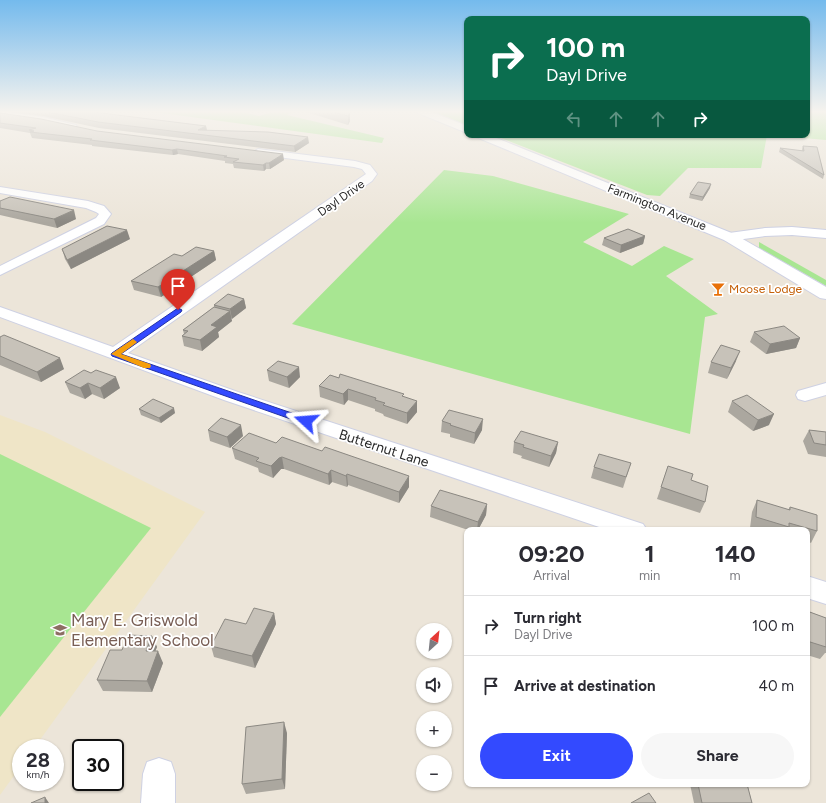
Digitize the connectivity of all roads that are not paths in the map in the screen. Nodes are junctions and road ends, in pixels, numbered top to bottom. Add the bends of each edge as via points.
1 (513, 148) edge
2 (246, 150) edge
3 (0, 190) edge
4 (826, 234) edge
5 (729, 237) junction
6 (0, 271) edge
7 (826, 294) edge
8 (0, 312) edge
9 (115, 354) junction
10 (826, 390) edge
11 (805, 395) dead end
12 (626, 527) edge
13 (810, 588) edge
14 (826, 593) edge

1 - 5 main road, Farmington Avenue
2 - 9 street, Dayl Drive via 355,164 366,167 372,174
3 - 6 street via 88,205 100,209 104,214 100,221
4 - 5 street via 792,231
5 - 7 main road, Farmington Avenue
8 - 9 street, Butternut Lane
9 - 12 street, Butternut Lane via 231,396
10 - 11 street
13 - 14 street

